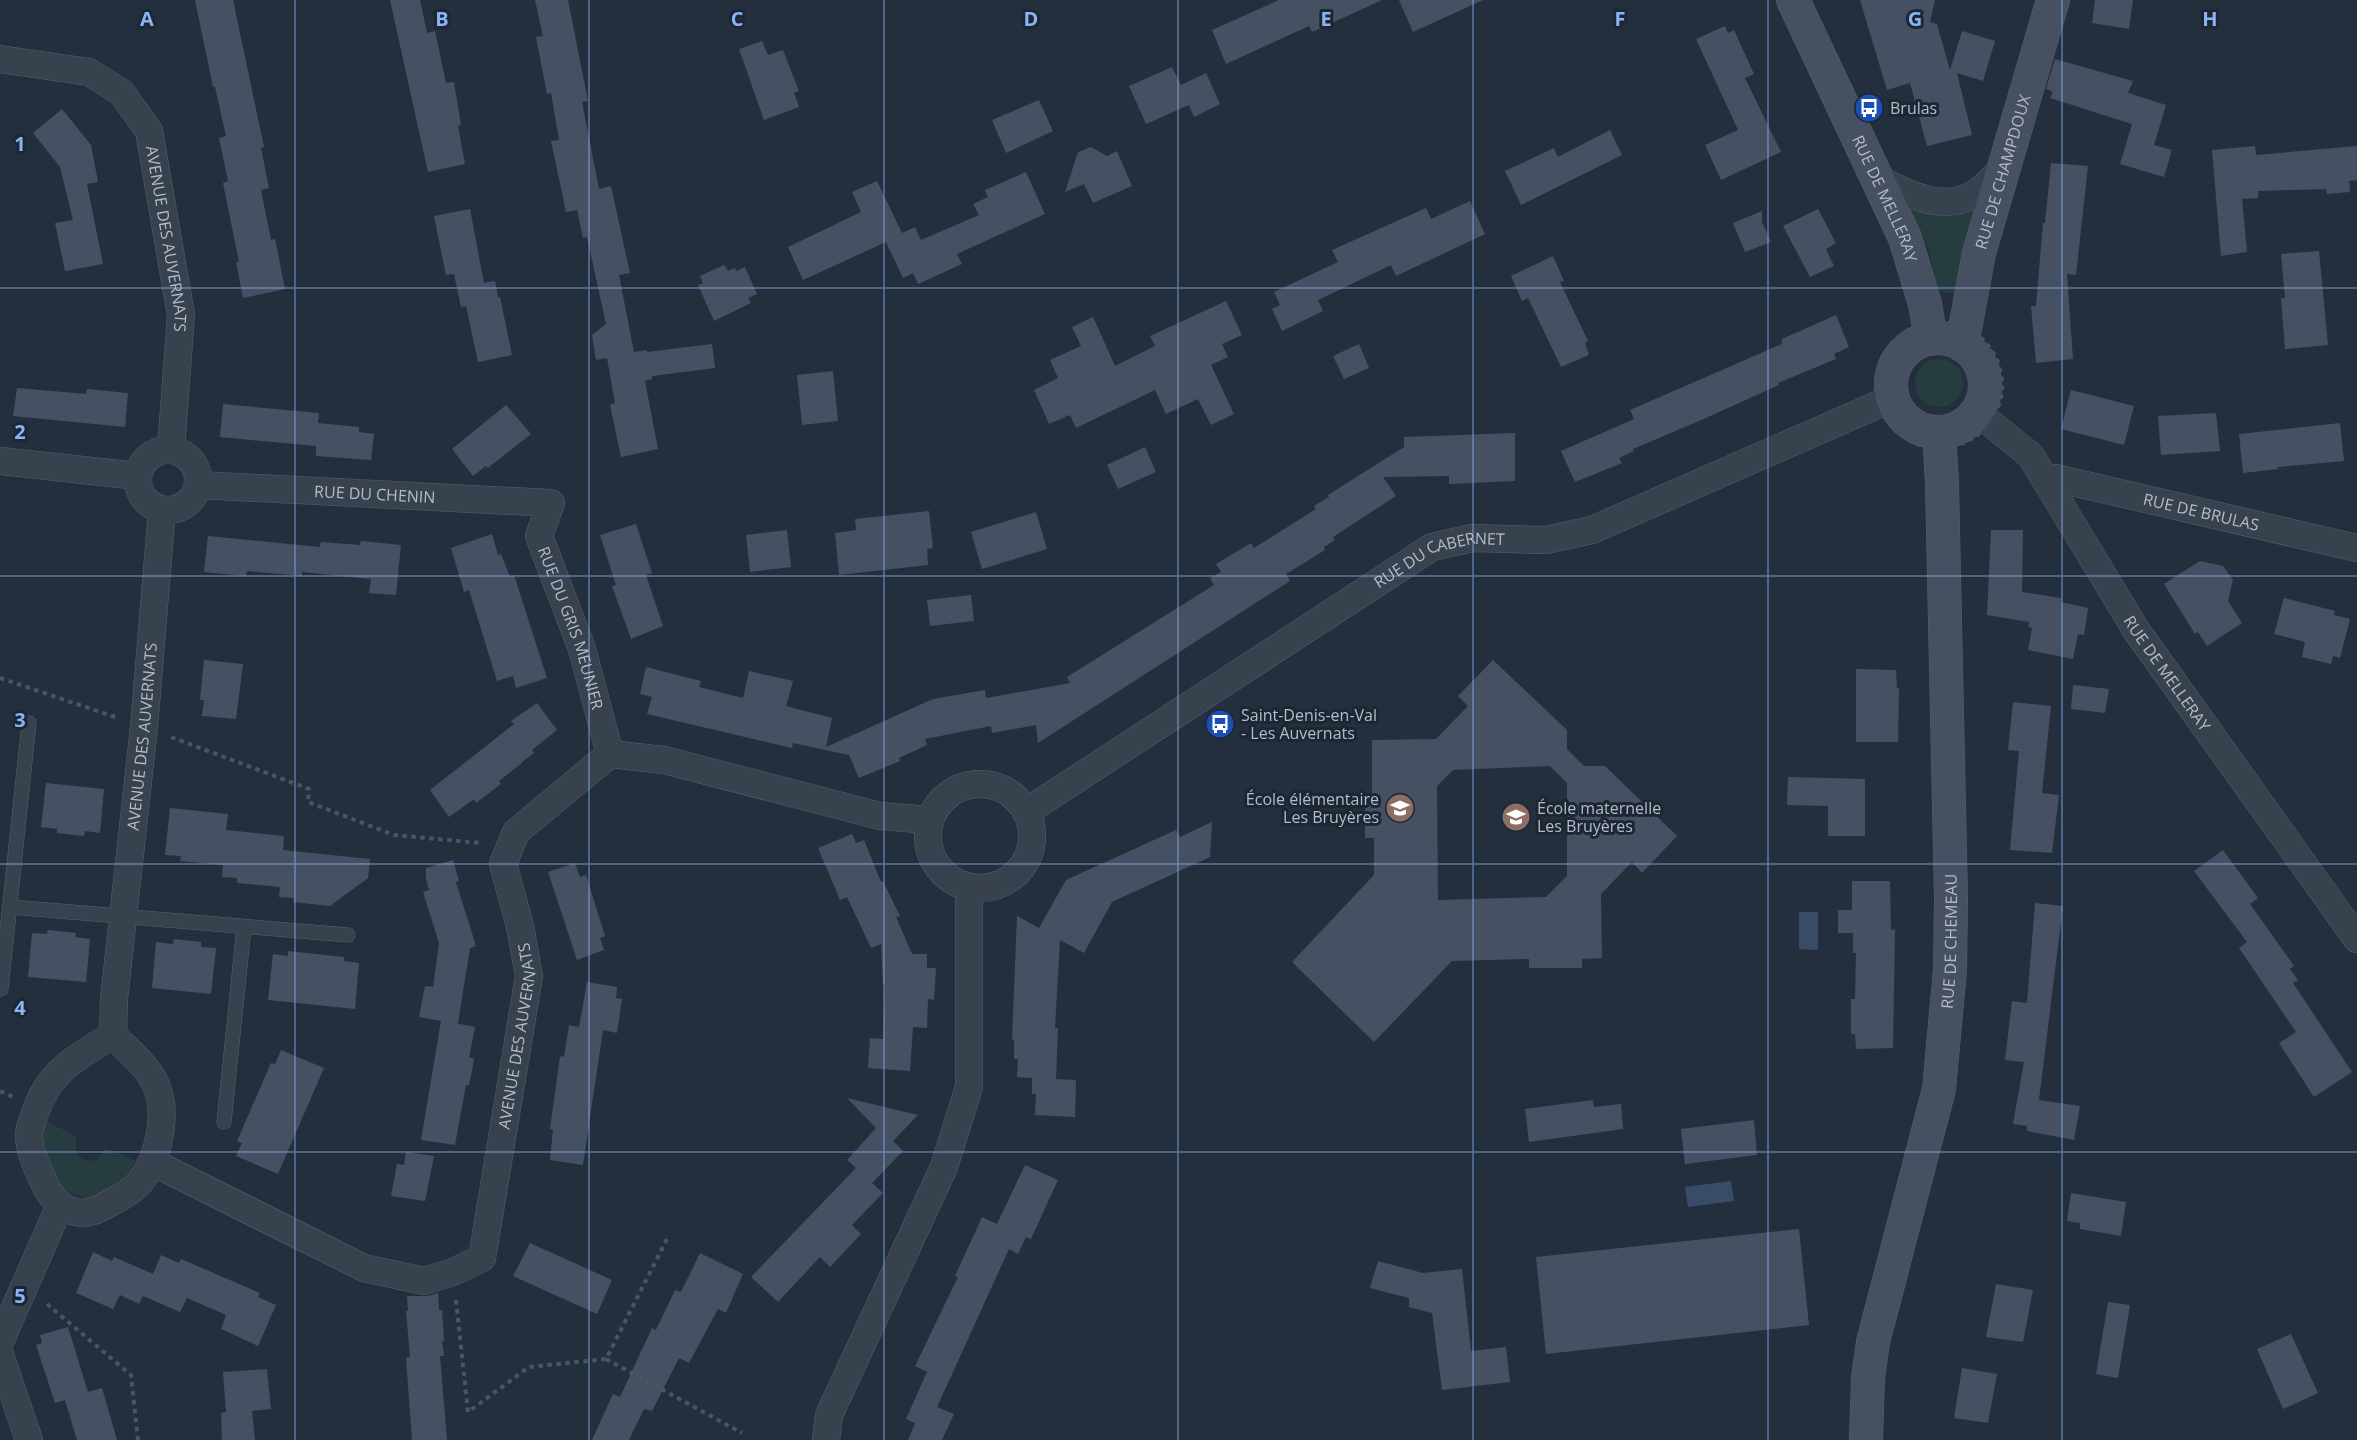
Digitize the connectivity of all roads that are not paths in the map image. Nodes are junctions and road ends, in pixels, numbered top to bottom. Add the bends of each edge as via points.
1 (1793, 0) edge
2 (2053, 0) edge
3 (0, 59) edge
4 (2004, 167) junction
5 (1878, 179) junction
6 (1929, 330) junction
7 (1964, 336) junction
8 (1886, 401) junction
9 (1984, 417) junction
10 (1940, 440) junction
11 (171, 449) junction
12 (0, 461) edge
13 (138, 476) junction
14 (2047, 482) junction
15 (198, 485) junction
16 (551, 503) joint
17 (162, 510) junction
18 (2357, 548) edge
19 (29, 723) dead end
20 (610, 754) junction
21 (1026, 812) junction
22 (930, 820) junction
23 (969, 887) junction
24 (11, 907) junction
25 (122, 917) junction
26 (244, 927) junction
27 (348, 935) dead end
28 (2357, 939) edge
29 (1, 989) edge
30 (113, 1035) junction
31 (224, 1122) dead end
32 (152, 1162) junction
33 (60, 1205) junction
34 (0, 1342) edge
35 (0, 1355) edge
36 (29, 1440) edge
37 (826, 1440) edge
38 (1866, 1440) edge

1 - 5 street, RUE DE MELLERAY
2 - 4 street, RUE DE CHAMPDOUX
3 - 11 street, AVENUE DES AUVERNATS via 89,72 122,93 149,131 181,315
4 - 5 street via 1980,191 1952,202 1923,199
4 - 7 street, RUE DE CHAMPDOUX via 1978,253
5 - 6 street, RUE DE MELLERAY via 1905,238
6 - 7 street via 1952,340
6 - 8 street via 1904,353
7 - 9 street via 1982,368
8 - 10 street via 1905,419
8 - 21 street, RUE DU CABERNET via 1592,530 1546,540 1472,538 1432,548
9 - 10 street
9 - 14 street, RUE DE MELLERAY via 2031,456
10 - 38 street, RUE DE CHEMEAU via 1950,970 1939,1089 1873,1342
11 - 13 street via 151,454
11 - 15 street via 190,458
12 - 13 street
13 - 17 street via 139,491 145,500
14 - 18 street, RUE DE BRULAS via 2055,478
14 - 28 street, RUE DE MELLERAY via 2136,630
15 - 16 street, RUE DU CHENIN
15 - 17 street via 189,502
16 - 20 street, RUE DU GRIS MEUNIER via 539,536 582,649
17 - 25 street, AVENUE DES AUVERNATS via 144,727
19 - 24 lane
20 - 22 street via 664,760 880,816
20 - 32 street, AVENUE DES AUVERNATS via 516,832 503,864 530,976 482,1258 424,1281 364,1268
21 - 22 street via 1015,797 1001,788 966,785 950,793
21 - 23 street via 1032,828 1032,845 1026,861 1002,884
22 - 23 street via 927,838 931,855 953,881
23 - 37 street via 969,1087 944,1167 829,1414
24 - 25 lane
24 - 29 lane
25 - 26 lane
25 - 30 street, AVENUE DES AUVERNATS
26 - 27 lane
26 - 31 lane
30 - 32 street via 141,1063 155,1084 161,1128
30 - 33 street via 74,1059 50,1081 29,1133 37,1168
32 - 33 street via 139,1183 96,1211 76,1212
33 - 34 street
35 - 36 street

